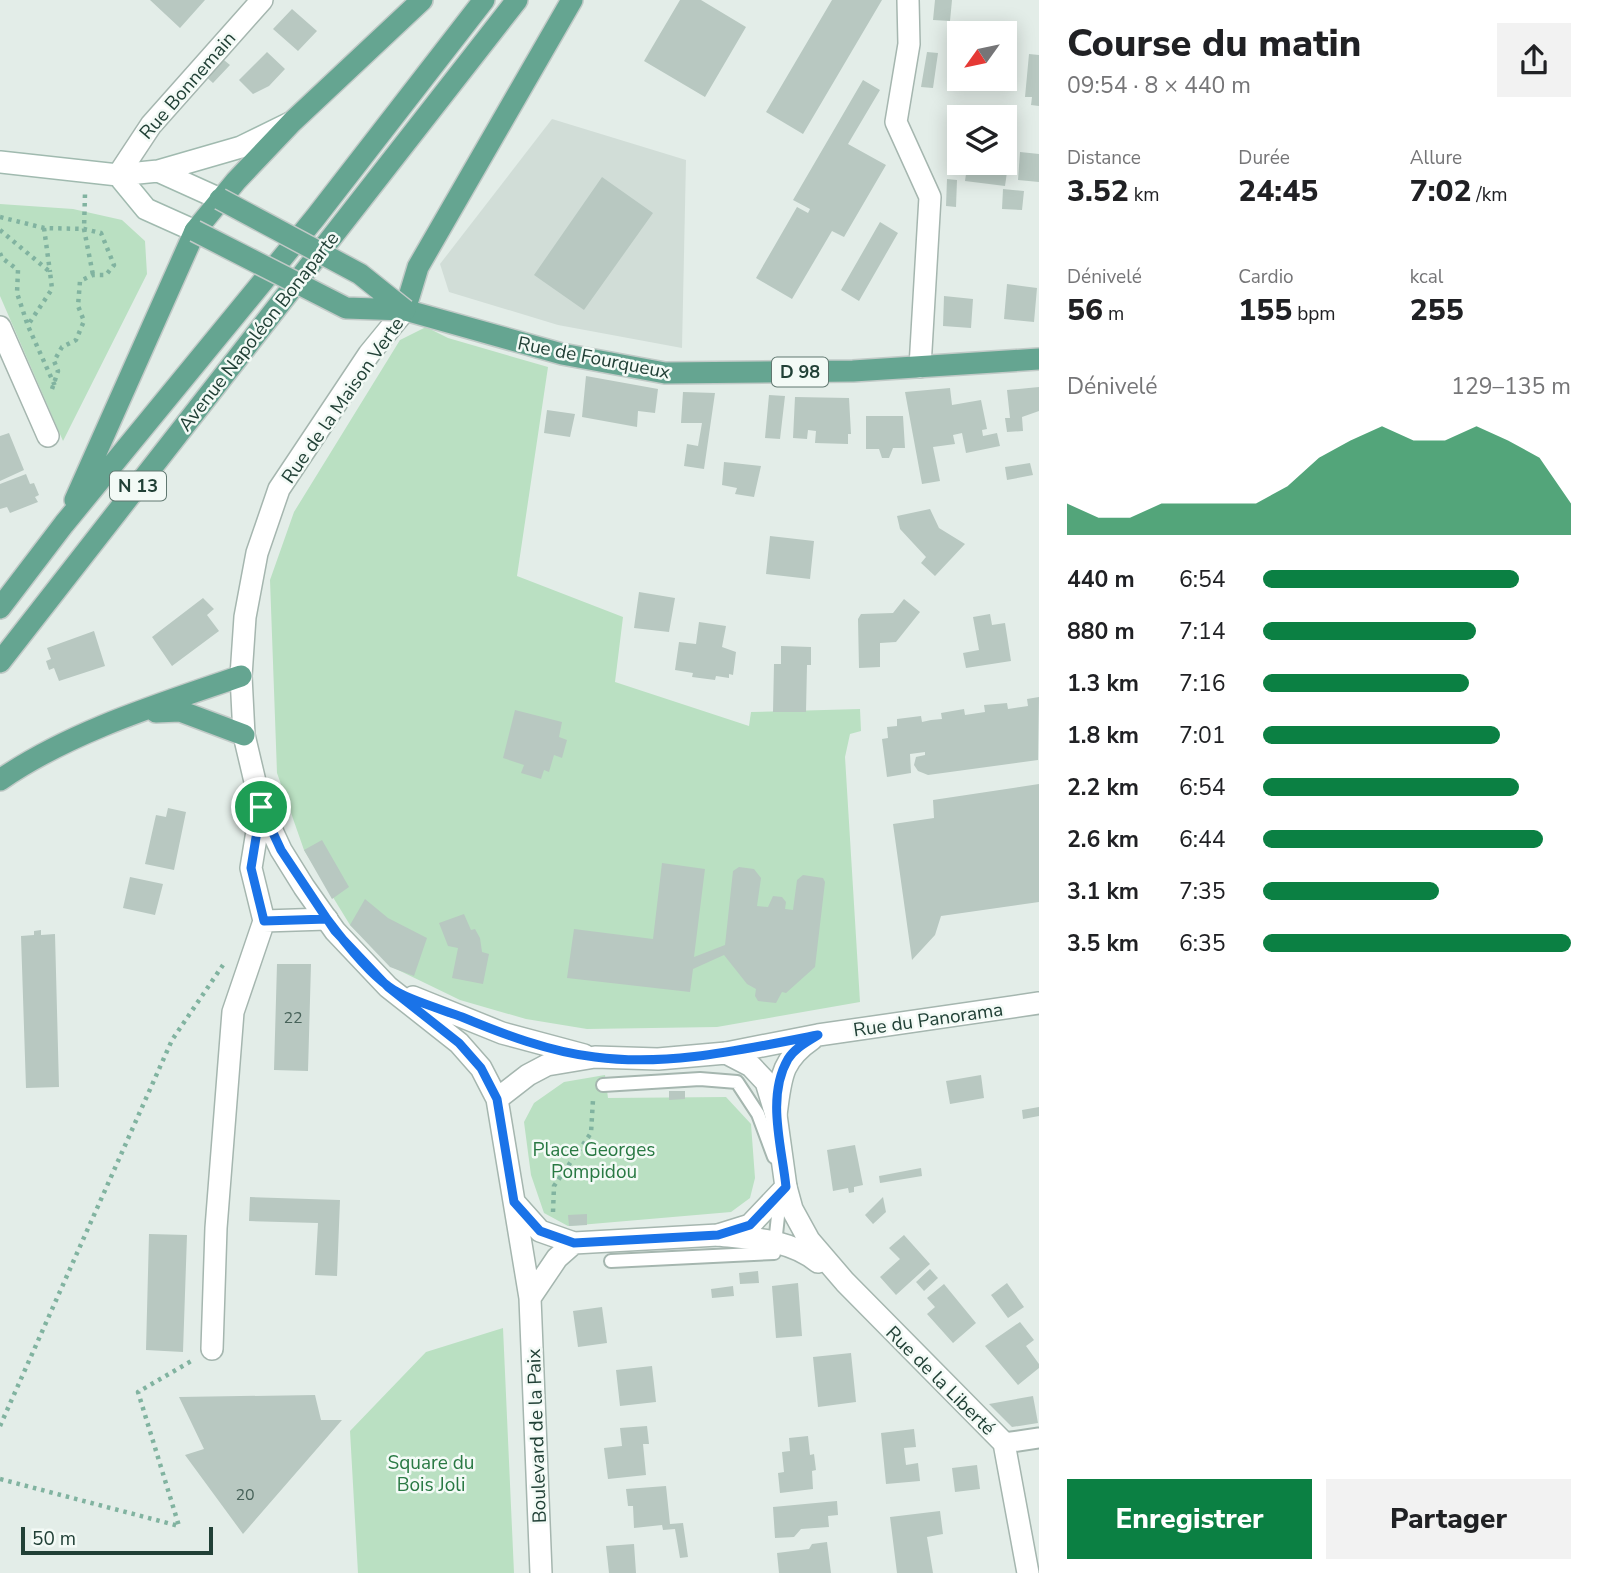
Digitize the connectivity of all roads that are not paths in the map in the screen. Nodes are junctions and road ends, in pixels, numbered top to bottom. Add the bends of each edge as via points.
1 (262, 0) edge
2 (422, 0) edge
3 (484, 0) edge
4 (517, 0) edge
5 (572, 0) edge
6 (908, 0) edge
7 (292, 122) junction
8 (0, 162) edge
9 (158, 171) junction
10 (118, 175) junction
11 (220, 199) junction
12 (195, 231) junction
13 (405, 310) junction
14 (0, 327) edge
15 (1039, 359) edge
16 (920, 368) junction
17 (48, 436) dead end
18 (64, 524) junction
19 (0, 608) edge
20 (0, 662) edge
21 (241, 676) junction
22 (140, 712) junction
23 (244, 735) junction
24 (0, 780) edge
25 (261, 807) junction
26 (327, 919) junction
27 (264, 921) junction
28 (388, 987) junction
29 (1039, 1003) edge
30 (818, 1035) junction
31 (726, 1053) junction
32 (595, 1057) junction
33 (603, 1085) dead end
34 (497, 1099) junction
35 (776, 1115) junction
36 (780, 1194) junction
37 (514, 1202) junction
38 (718, 1235) junction
39 (565, 1241) junction
40 (777, 1241) junction
41 (611, 1261) dead end
42 (845, 1282) junction
43 (530, 1298) junction
44 (212, 1349) road end
45 (1039, 1438) edge
46 (1004, 1443) junction
47 (541, 1573) edge
48 (1028, 1573) edge

1 - 10 street, Rue Bonnemain via 151,125
2 - 7 main road
3 - 18 main road, Avenue Napoléon Bonaparte / N 13 via 315,218
4 - 20 main road, Avenue Napoléon Bonaparte / N 13
5 - 13 main road via 418,267
6 - 16 street via 909,44 896,122 930,197
7 - 9 street via 241,147
7 - 11 main road
8 - 10 street
9 - 10 street
9 - 11 street, Rue de Fourqueux / D 98
10 - 12 street, Rue de Fourqueux / D 98 via 146,209
11 - 12 main road
11 - 13 main road, Rue de Fourqueux / D 98, bridge via 360,274
12 - 13 main road, Rue de Fourqueux / D 98, bridge via 346,308
12 - 18 main road
13 - 16 main road, Rue de Fourqueux / D 98 via 562,354 665,373
13 - 21 street, Rue de la Maison Verte via 369,354 279,489 257,553 245,617
14 - 17 street
15 - 16 main road, Rue de Fourqueux / D 98
18 - 19 main road, Avenue Napoléon Bonaparte / N 13
21 - 22 main road
21 - 23 street, Rue de la Maison Verte
22 - 23 main road via 180,711
22 - 24 main road via 51,751
23 - 25 street, Rue de la Maison Verte
25 - 26 street, Rue de la Maison Verte via 281,850
25 - 27 street via 251,868
26 - 27 street
26 - 28 street, Rue de la Maison Verte
27 - 44 street via 233,1012 216,1228
28 - 32 street, Rue de la Maison Verte via 502,1033
28 - 34 street, Rue de la Maison Verte via 459,1043 481,1068
29 - 30 street, Rue du Panorama
30 - 31 street, Rue du Panorama
30 - 35 street via 789,1058
31 - 32 street via 658,1059
31 - 35 street via 751,1066 766,1082
32 - 34 street via 547,1065
33 - 36 lane via 700,1079 737,1082 758,1114
34 - 37 street
35 - 36 street
36 - 38 street via 750,1225
36 - 40 lane
36 - 42 street, Rue de la Liberté via 809,1240
37 - 39 street via 540,1231
37 - 43 street, Boulevard de la Paix
38 - 39 street
38 - 40 street, Rue de la Liberté
39 - 43 street
40 - 41 lane via 774,1254 762,1256
40 - 42 street, Rue de la Liberté via 801,1248
42 - 46 street, Rue de la Liberté
43 - 47 street, Boulevard de la Paix
45 - 46 street
46 - 48 street, Rue de la Liberté

